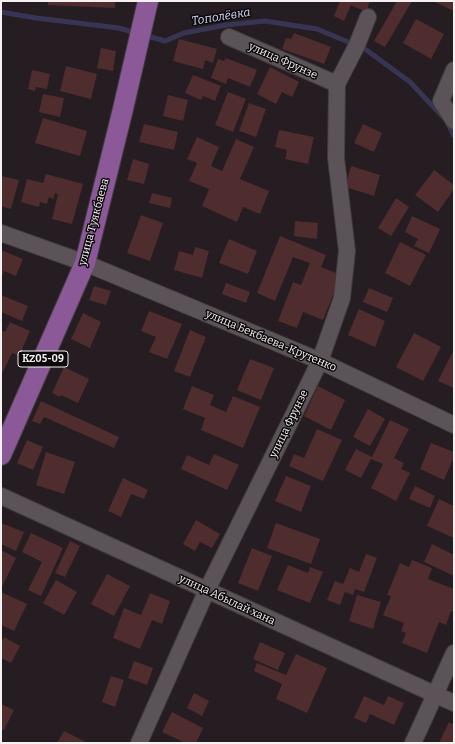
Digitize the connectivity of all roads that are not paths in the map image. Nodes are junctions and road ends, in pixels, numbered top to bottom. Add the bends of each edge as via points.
1 (148, 1) edge
2 (368, 17) dead end
3 (229, 37) dead end
4 (454, 70) edge
5 (337, 84) junction
6 (454, 121) edge
7 (1, 233) edge
8 (85, 262) junction
9 (320, 361) junction
10 (454, 425) edge
11 (1, 455) edge
12 (1, 496) edge
13 (207, 590) junction
14 (454, 653) edge
15 (435, 694) junction
16 (454, 703) edge
17 (139, 743) edge
18 (413, 743) edge

1 - 8 main road, улица Туякбаева / KZ05-09
2 - 5 street, улица Фрунзе via 358,46
3 - 5 street, улица Фрунзе
4 - 6 street via 441,101
5 - 9 street, улица Фрунзе via 336,158 347,251 342,298
7 - 8 street, улица Бекбаева-Крутенко
8 - 9 street, улица Бекбаева-Крутенко
8 - 11 main road, улица Туякбаева / KZ05-09
9 - 10 street, улица Бекбаева-Крутенко
9 - 13 street, улица Фрунзе
12 - 13 street, улица Абылай хана
13 - 15 street, улица Абылай хана
13 - 17 street, улица Фрунзе
14 - 15 street
15 - 16 street, улица Абылай хана
15 - 18 street

